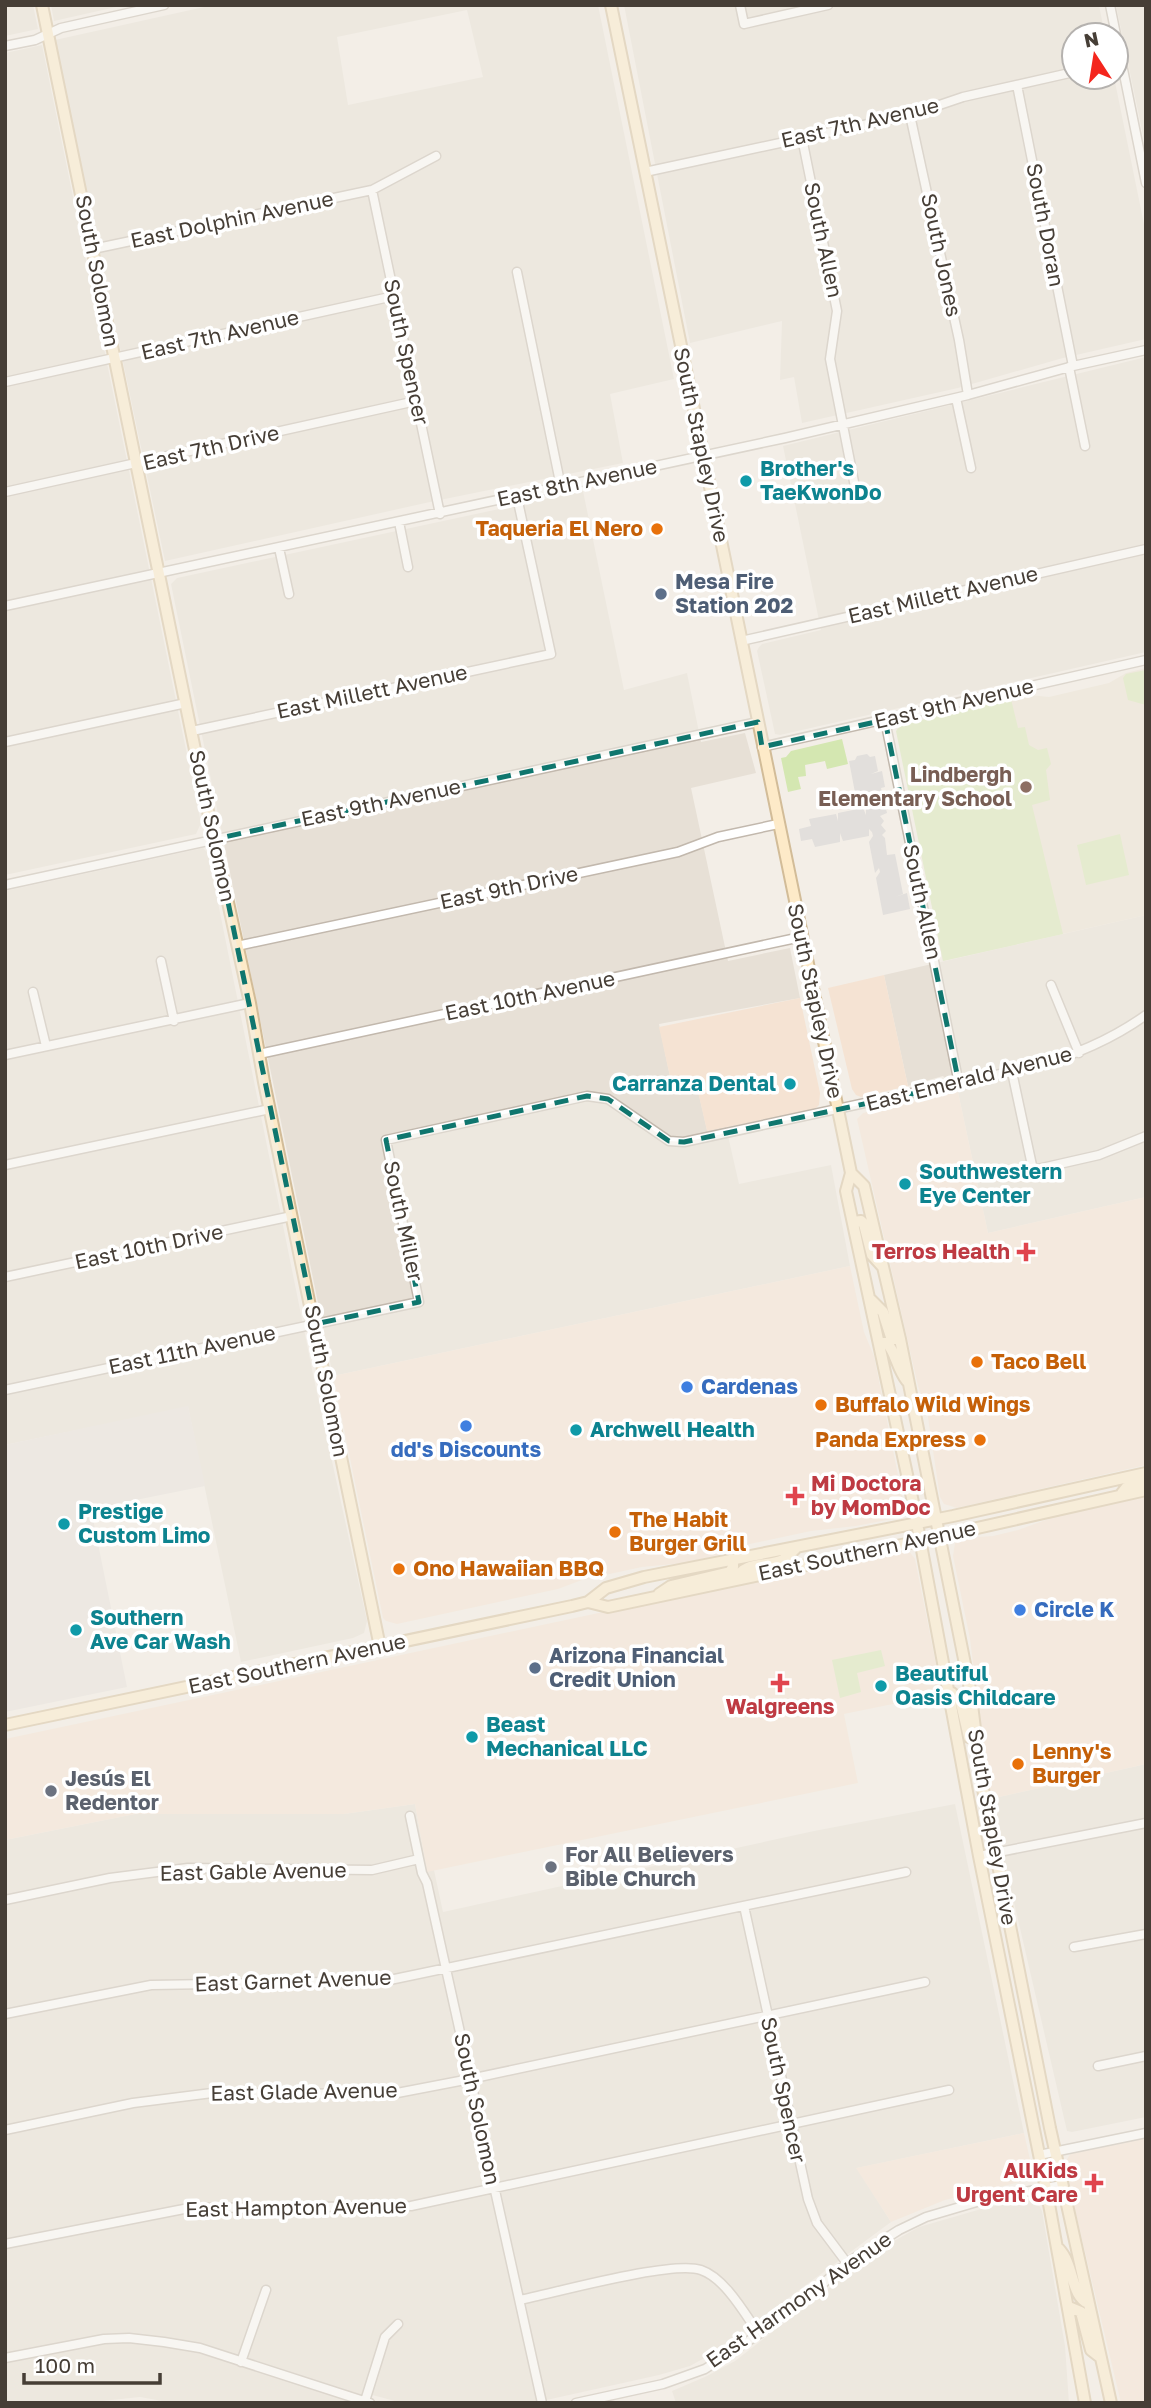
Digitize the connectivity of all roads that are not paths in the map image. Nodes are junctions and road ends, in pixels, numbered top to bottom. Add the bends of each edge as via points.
1 (42, 5) edge
2 (164, 5) edge
3 (611, 5) edge
4 (740, 5) edge
5 (828, 5) edge
6 (48, 34) junction
7 (5, 46) edge
8 (1060, 75) edge
9 (1017, 85) junction
10 (1125, 91) edge
11 (910, 114) junction
12 (802, 138) junction
13 (436, 156) dead end
14 (645, 172) junction
15 (1146, 183) edge
16 (372, 190) junction
17 (93, 249) junction
18 (517, 272) dead end
19 (394, 296) junction
20 (1146, 350) edge
21 (114, 358) junction
22 (1071, 366) junction
23 (5, 382) edge
24 (968, 395) junction
25 (956, 398) junction
26 (416, 401) junction
27 (842, 425) junction
28 (1085, 446) dead end
29 (703, 456) junction
30 (137, 464) junction
31 (971, 468) dead end
32 (561, 487) junction
33 (5, 492) edge
34 (856, 492) dead end
35 (517, 496) junction
36 (440, 514) junction
37 (399, 522) junction
38 (279, 548) junction
39 (1146, 549) edge
40 (408, 567) dead end
41 (159, 573) junction
42 (289, 594) dead end
43 (5, 606) edge
44 (741, 641) junction
45 (1146, 660) edge
46 (186, 703) junction
47 (885, 720) junction
48 (758, 722) junction
49 (192, 731) junction
50 (5, 742) edge
51 (762, 747) junction
52 (778, 824) junction
53 (215, 839) junction
54 (5, 885) edge
55 (802, 937) junction
56 (237, 946) junction
57 (161, 961) dead end
58 (1051, 985) dead end
59 (33, 992) dead end
60 (250, 1003) junction
61 (1146, 1016) edge
62 (174, 1021) junction
63 (46, 1046) junction
64 (1079, 1052) junction
65 (259, 1054) junction
66 (5, 1055) edge
67 (1012, 1072) junction
68 (959, 1083) junction
69 (270, 1109) junction
70 (837, 1111) junction
71 (1146, 1136) edge
72 (386, 1140) joint
73 (5, 1165) edge
74 (851, 1174) junction
75 (292, 1216) junction
76 (853, 1222) junction
77 (884, 1268) junction
78 (5, 1278) edge
79 (871, 1300) junction
80 (419, 1302) joint
81 (315, 1324) junction
82 (900, 1339) junction
83 (879, 1343) junction
84 (908, 1383) junction
85 (5, 1390) edge
86 (1146, 1473) edge
87 (1146, 1480) edge
88 (1146, 1490) edge
89 (1122, 1495) junction
90 (936, 1519) junction
91 (917, 1522) junction
92 (939, 1536) junction
93 (920, 1541) junction
94 (798, 1546) junction
95 (733, 1560) junction
96 (737, 1579) junction
97 (657, 1596) junction
98 (588, 1602) junction
99 (380, 1647) junction
100 (950, 1691) junction
101 (5, 1725) edge
102 (975, 1738) junction
103 (410, 1816) dead end
104 (1146, 1822) edge
105 (995, 1853) junction
106 (979, 1856) junction
107 (418, 1859) junction
108 (906, 1872) dead end
109 (5, 1900) edge
110 (744, 1906) junction
111 (1146, 1934) edge
112 (1074, 1947) dead end
113 (446, 1969) junction
114 (925, 1982) dead end
115 (5, 2014) edge
116 (767, 2015) junction
117 (1146, 2056) edge
118 (1098, 2066) dead end
119 (470, 2079) junction
120 (949, 2090) dead end
121 (791, 2124) junction
122 (5, 2130) edge
123 (1146, 2133) edge
124 (1056, 2151) junction
125 (1040, 2154) junction
126 (1062, 2185) junction
127 (494, 2187) junction
128 (1046, 2188) junction
129 (5, 2244) edge
130 (1057, 2248) junction
131 (846, 2263) junction
132 (266, 2290) dead end
133 (520, 2300) junction
134 (1088, 2303) junction
135 (1069, 2307) junction
136 (398, 2324) dead end
137 (759, 2334) junction
138 (1100, 2357) junction
139 (5, 2358) edge
140 (240, 2362) junction
141 (368, 2402) edge
142 (542, 2403) edge
143 (576, 2403) edge
144 (1085, 2403) edge
145 (1111, 2403) edge

1 - 6 main road, South Solomon
2 - 6 street
3 - 14 main road, South Stapley Drive
4 - 5 street via 744,24
6 - 7 street
6 - 17 main road, South Solomon
8 - 9 street, East 7th Avenue
9 - 11 street, East 7th Avenue
9 - 22 street, South Doran
10 - 15 street
11 - 12 street, East 7th Avenue
11 - 24 street, South Jones
12 - 14 street, East 7th Avenue
12 - 27 street, South Allen via 837,311 830,359
13 - 16 street, East Dolphin Avenue
14 - 29 main road, South Stapley Drive
16 - 17 street, East Dolphin Avenue
16 - 19 street, South Spencer
17 - 21 main road, South Solomon
18 - 32 street
19 - 21 street, East 7th Avenue
19 - 26 street, South Spencer
20 - 22 street, East 8th Avenue
21 - 23 street, East 7th Avenue
21 - 30 main road, South Solomon
22 - 24 street, East 8th Avenue
22 - 28 street, South Doran
24 - 25 street, East 8th Avenue
25 - 27 street, East 8th Avenue
25 - 31 street
26 - 30 street, East 7th Drive
26 - 36 street, South Spencer
27 - 29 street, East 8th Avenue
27 - 34 street, South Allen
29 - 32 street, East 8th Avenue
29 - 44 main road, South Stapley Drive
30 - 33 street, East 7th Drive
30 - 41 main road, South Solomon
32 - 35 street, East 8th Avenue
35 - 36 street, East 8th Avenue
35 - 49 street, East Millett Avenue via 551,653
36 - 37 street, East 8th Avenue
37 - 38 street, East 8th Avenue
37 - 40 street
38 - 41 street, East 8th Avenue
38 - 42 street
39 - 44 street, East Millett Avenue
41 - 43 street, East 8th Avenue
41 - 46 main road, South Solomon
44 - 48 main road, South Stapley Drive
45 - 47 street, East 9th Avenue
46 - 49 main road, South Solomon
46 - 50 street
47 - 51 street, East 9th Avenue
47 - 68 street, South Allen
48 - 51 main road, South Stapley Drive
48 - 53 street, East 9th Avenue
49 - 53 main road, South Solomon
51 - 52 main road, South Stapley Drive
52 - 55 main road, South Stapley Drive
52 - 56 street, East 9th Drive via 718,837 678,852
53 - 54 street, East 9th Avenue
53 - 56 main road, South Solomon
55 - 65 street, East 10th Avenue
55 - 70 main road, South Stapley Drive
56 - 60 main road, South Solomon
57 - 62 street
58 - 64 street
59 - 63 street
60 - 62 street
60 - 65 main road, South Solomon
61 - 64 street, East Emerald Avenue
62 - 63 street
63 - 66 street
64 - 67 street, East Emerald Avenue
65 - 69 main road, South Solomon
67 - 68 street, East Emerald Avenue
67 - 71 street via 1033,1170 1099,1155
68 - 70 street, East Emerald Avenue
69 - 73 street
69 - 75 main road, South Solomon
70 - 72 street, East Emerald Avenue via 684,1142 670,1141 608,1099 587,1096
70 - 74 main road, South Stapley Drive
72 - 80 street, South Miller
74 - 76 main road, South Stapley Drive via 846,1191
74 - 77 main road, South Stapley Drive via 864,1186
75 - 78 street, East 10th Drive
75 - 81 main road, South Solomon
76 - 77 main road via 864,1224 872,1255
76 - 79 main road, South Stapley Drive
77 - 82 main road, South Stapley Drive
79 - 82 main road via 883,1312 891,1337
79 - 83 main road, South Stapley Drive
80 - 81 street, East 11th Avenue
81 - 85 street, East 11th Avenue
81 - 99 main road, South Solomon
82 - 84 main road, South Stapley Drive
83 - 84 main road via 891,1347
83 - 91 main road, South Stapley Drive
84 - 90 main road, South Stapley Drive
86 - 90 main road, East Southern Avenue
87 - 89 main road via 1125,1488
88 - 89 main road, East Southern Avenue
89 - 92 main road, East Southern Avenue
90 - 91 main road, East Southern Avenue
90 - 92 main road, South Stapley Drive
91 - 93 main road, South Stapley Drive
91 - 94 main road, East Southern Avenue
92 - 93 main road, East Southern Avenue
92 - 102 main road, South Stapley Drive via 970,1689
93 - 96 main road, East Southern Avenue
93 - 100 main road, South Stapley Drive
94 - 95 main road, East Southern Avenue
94 - 96 main road via 783,1559 748,1568
95 - 97 main road via 730,1572 671,1586
95 - 98 main road, East Southern Avenue via 606,1588
96 - 97 main road, East Southern Avenue
97 - 98 main road, East Southern Avenue via 608,1607
98 - 99 main road, East Southern Avenue
99 - 101 main road, East Southern Avenue
100 - 102 main road via 961,1703 969,1737
100 - 106 main road, South Stapley Drive
102 - 105 main road, South Stapley Drive
103 - 107 street, South Solomon
104 - 105 street
105 - 106 street
105 - 124 main road, South Stapley Drive
106 - 125 main road, South Stapley Drive
107 - 109 street, East Gable Avenue via 372,1870 188,1868 110,1878
107 - 113 street, South Solomon
108 - 110 street, East Garnet Avenue
110 - 113 street, East Garnet Avenue
110 - 116 street, South Spencer
111 - 112 street
113 - 115 street, East Garnet Avenue via 385,1981 151,1985
113 - 119 street, South Solomon
114 - 116 street, East Glade Avenue
116 - 119 street, East Glade Avenue
116 - 121 street, South Spencer
117 - 118 street
119 - 122 street, East Glade Avenue via 392,2094 212,2093 133,2103
119 - 127 street, South Solomon
120 - 121 street, East Hampton Avenue
121 - 127 street, East Hampton Avenue
121 - 131 street, South Spencer via 817,2223
123 - 124 street
124 - 125 street
124 - 126 main road, South Stapley Drive
125 - 128 main road, South Stapley Drive
126 - 128 street, East Harmony Avenue
126 - 134 main road, South Stapley Drive
127 - 129 street, East Hampton Avenue via 411,2206 189,2208
127 - 133 street, South Solomon
128 - 130 main road, South Stapley Drive
128 - 131 street, East Harmony Avenue via 926,2217
130 - 134 main road via 1071,2267 1078,2296
130 - 135 main road, South Stapley Drive
131 - 137 street, East Harmony Avenue
132 - 140 street
133 - 137 street via 665,2268 701,2270 723,2285
133 - 142 street, South Solomon
134 - 138 main road, South Stapley Drive
135 - 138 main road via 1081,2312 1091,2350
135 - 144 main road, South Stapley Drive
136 - 141 street via 385,2337
137 - 143 street, East Harmony Avenue via 693,2373
138 - 145 main road, South Stapley Drive
139 - 140 street via 87,2340 129,2338 200,2348
140 - 141 street

